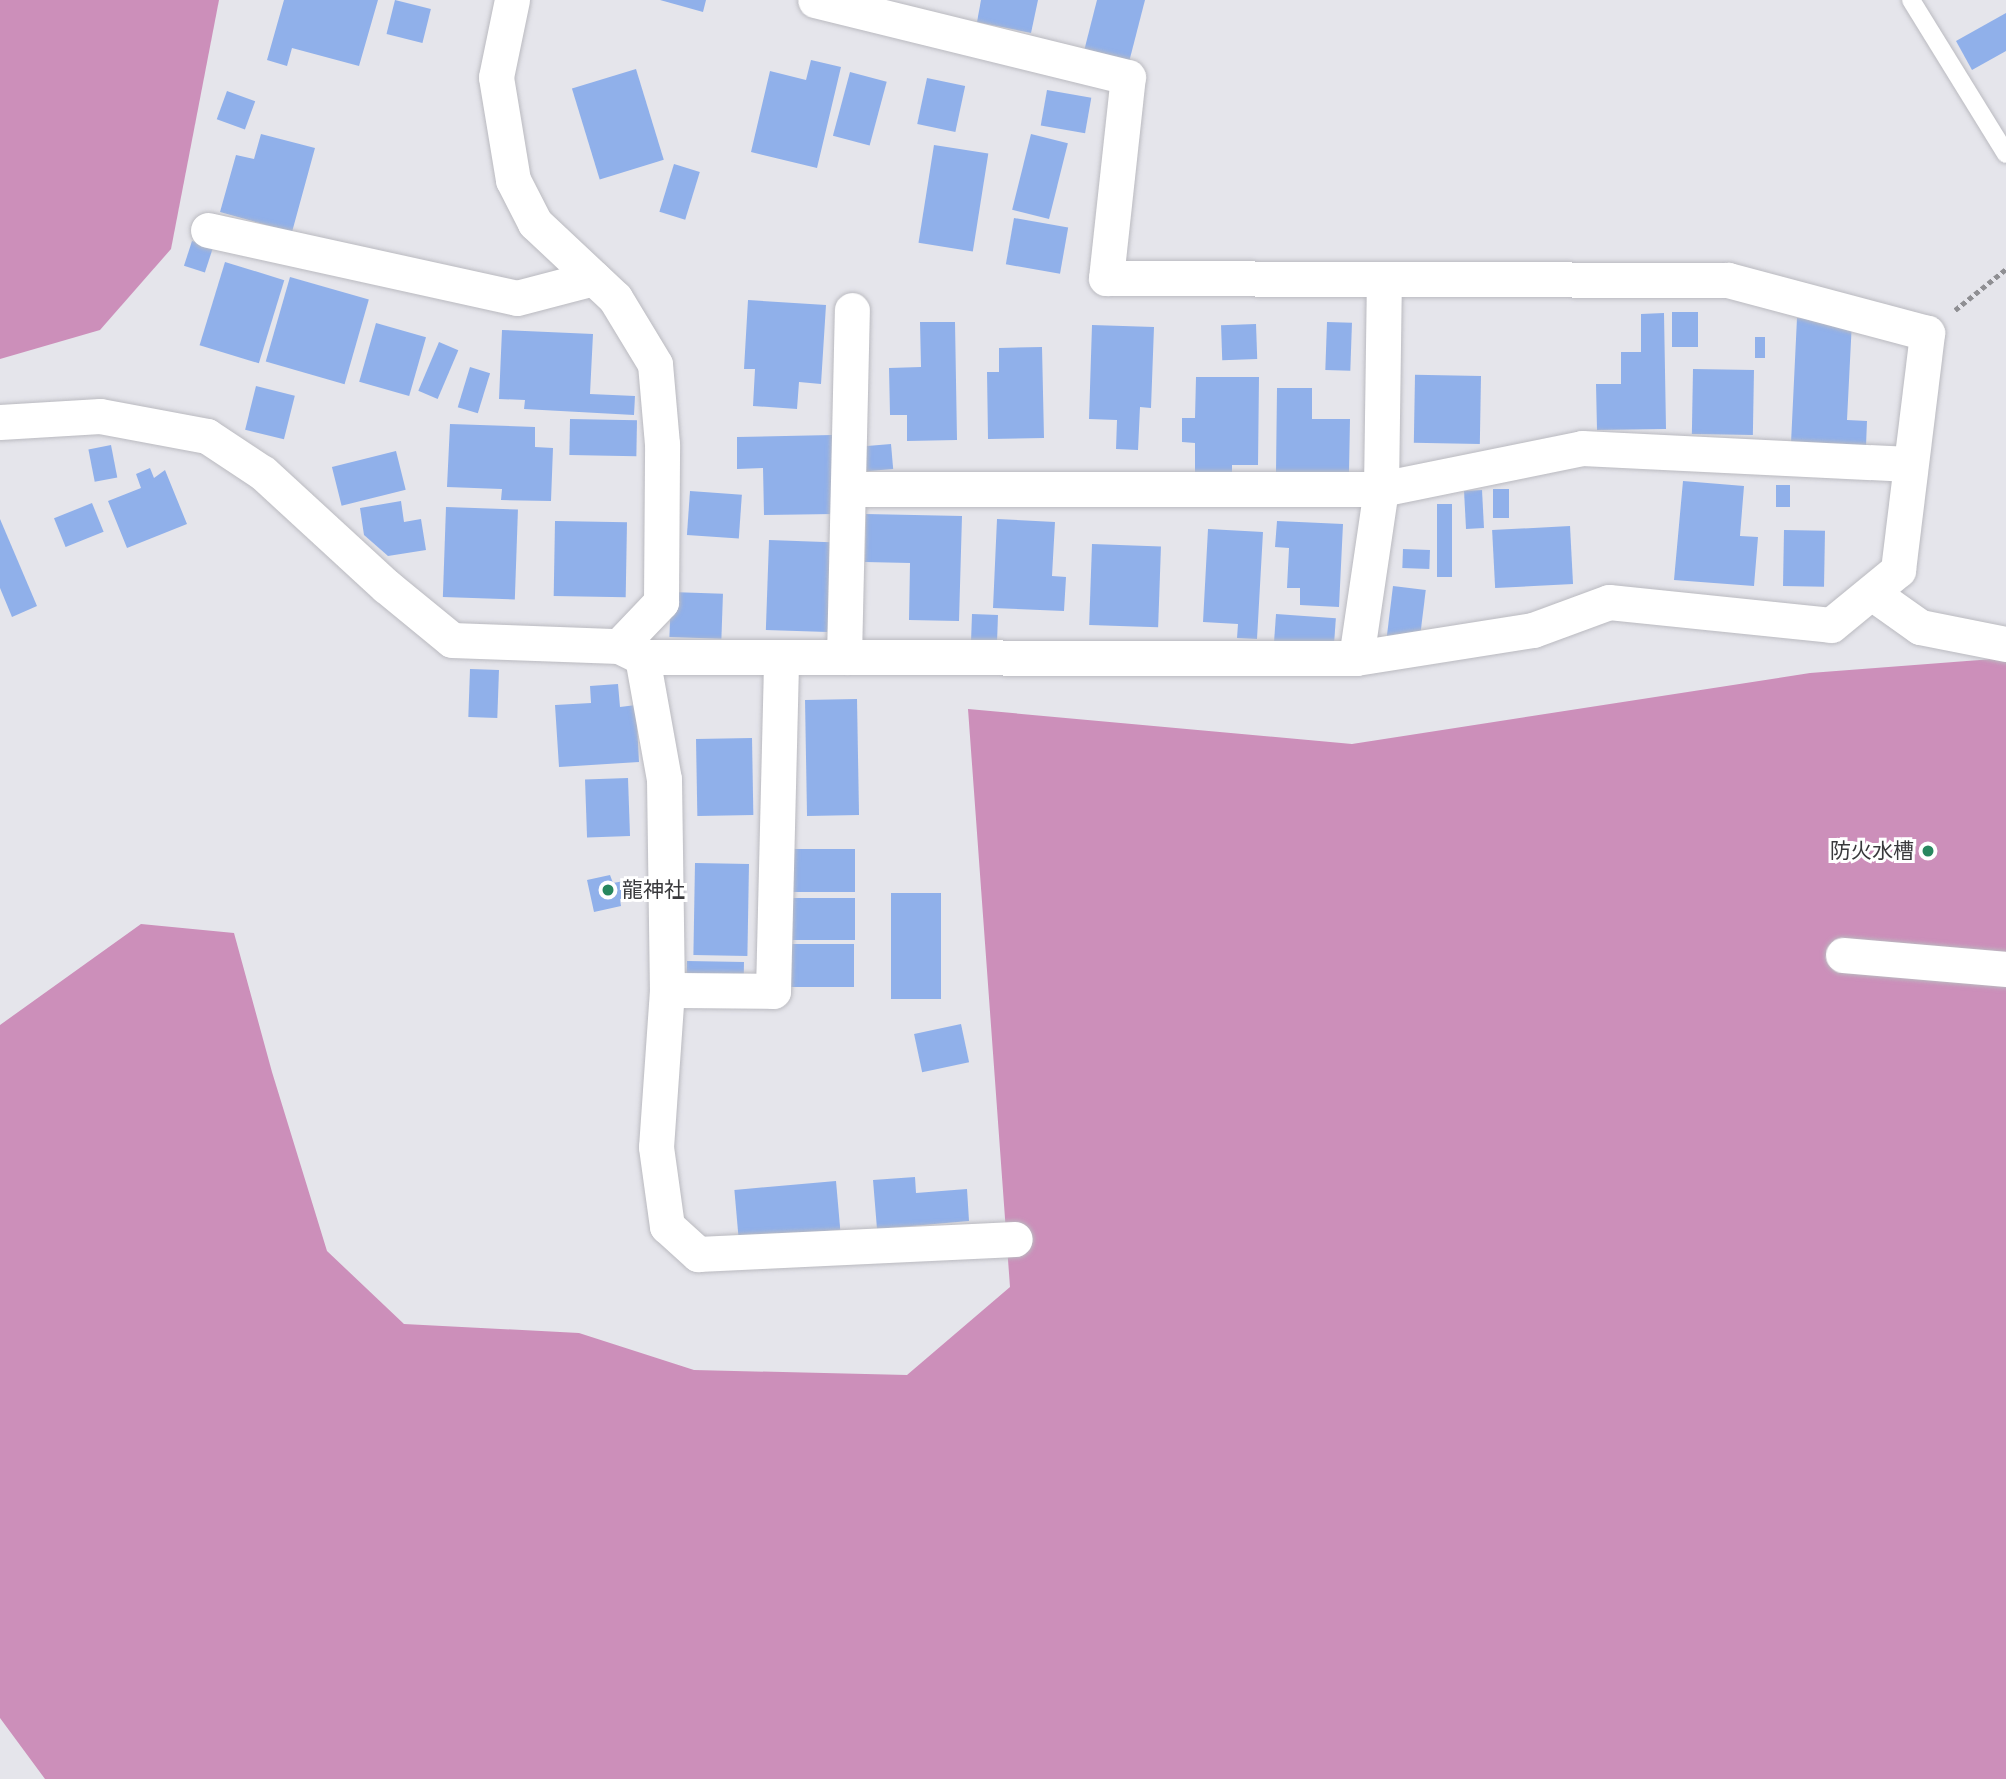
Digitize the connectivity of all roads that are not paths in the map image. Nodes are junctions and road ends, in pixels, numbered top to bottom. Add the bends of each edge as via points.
1 (512, 0) edge
2 (815, 0) edge
3 (1911, 0) edge
4 (2006, 154) edge
5 (208, 230) dead end
6 (593, 278) junction
7 (1384, 280) junction
8 (852, 310) dead end
9 (0, 422) edge
10 (1910, 464) junction
11 (848, 489) junction
12 (1381, 489) junction
13 (1872, 593) junction
14 (2006, 644) edge
15 (631, 652) junction
16 (844, 657) junction
17 (781, 658) junction
18 (1356, 658) junction
19 (1843, 955) dead end
20 (2006, 969) edge
21 (667, 990) junction
22 (1015, 1239) dead end

1 - 6 street via 496,77 513,180 535,223
2 - 7 street via 1128,77 1106,278
3 - 4 lane
5 - 6 street via 517,298
6 - 15 street via 615,298 655,364 662,444 661,602
7 - 10 street via 1728,280 1927,333
7 - 12 street
8 - 11 street
9 - 15 street via 100,416 206,436 263,473 452,640
10 - 12 street via 1582,448
10 - 13 street via 1898,570
11 - 12 street
11 - 16 street
12 - 18 street
13 - 14 street via 1920,627
13 - 18 street via 1830,625 1609,602 1534,631
15 - 17 street
15 - 21 street via 664,779
16 - 17 street
16 - 18 street
17 - 21 street via 773,991
19 - 20 street
21 - 22 street via 656,1147 667,1226 698,1254

